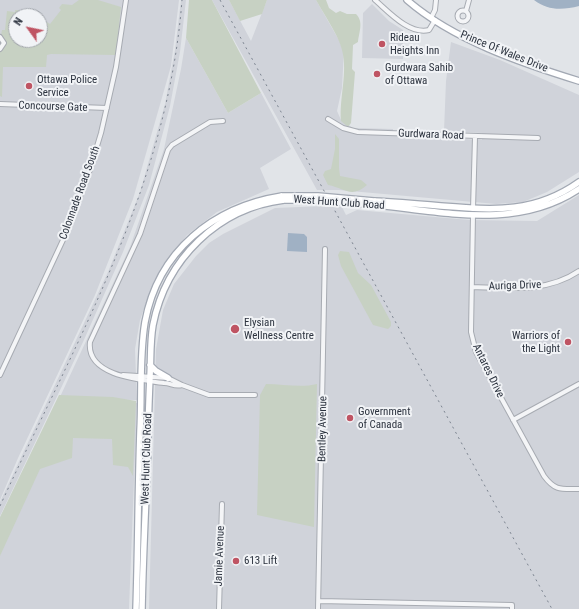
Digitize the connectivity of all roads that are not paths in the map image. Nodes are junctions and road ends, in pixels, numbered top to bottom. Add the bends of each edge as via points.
1 (126, 0) edge
2 (375, 0) edge
3 (407, 0) edge
4 (436, 0) edge
5 (469, 0) edge
6 (466, 11) dead end
7 (433, 19) junction
8 (0, 37) edge
9 (0, 49) edge
10 (563, 76) junction
11 (579, 81) edge
12 (579, 85) edge
13 (0, 104) edge
14 (107, 108) junction
15 (328, 118) dead end
16 (223, 122) dead end
17 (475, 136) junction
18 (538, 138) dead end
19 (579, 182) edge
20 (579, 190) edge
21 (283, 198) junction
22 (473, 212) junction
23 (325, 249) dead end
24 (579, 271) edge
25 (472, 287) junction
26 (150, 365) junction
27 (0, 375) edge
28 (141, 378) junction
29 (168, 378) junction
30 (150, 379) junction
31 (579, 384) edge
32 (182, 385) junction
33 (255, 395) dead end
34 (513, 420) junction
35 (579, 489) edge
36 (222, 504) dead end
37 (140, 545) junction
38 (139, 585) junction
39 (319, 601) junction
40 (460, 606) edge
41 (136, 609) edge
42 (142, 609) edge
43 (219, 609) edge
44 (318, 609) edge
45 (512, 609) edge

1 - 14 street, Colonnade Road South
2 - 7 street via 395,18 418,30 429,30
3 - 7 main road, Prince Of Wales Drive
4 - 7 street
5 - 6 street
7 - 10 main road, Prince Of Wales Drive via 478,44
8 - 9 street via 4,43
10 - 11 main road, Prince Of Wales Drive
10 - 12 main road, Prince Of Wales Drive
13 - 14 street, Concourse Gate
14 - 27 street, Colonnade Road South via 88,176 65,235
15 - 17 street, Gurdwara Road via 343,128 358,132
16 - 28 street via 210,122 168,150 140,234 92,336 92,356 104,369
17 - 18 street, Gurdwara Road
17 - 22 street, Antares Drive
19 - 22 main road, West Hunt Club Road via 557,196 528,206
20 - 22 main road, West Hunt Club Road via 531,211 506,215
21 - 22 main road, West Hunt Club Road, bridge via 318,196
21 - 26 main road, West Hunt Club Road via 258,205 225,220 201,238 183,258 170,277 157,307 151,338
21 - 28 main road, West Hunt Club Road via 249,203 217,218 192,237 174,257 159,282 148,311
22 - 25 street, Antares Drive
23 - 39 street, Bentley Avenue
24 - 25 street, Auriga Drive via 546,286
25 - 34 street, Antares Drive via 471,332 474,344
26 - 29 main road via 156,372
26 - 30 main road, West Hunt Club Road
28 - 30 street
28 - 37 main road, West Hunt Club Road
29 - 30 street
29 - 32 street
30 - 32 street via 175,386
30 - 37 main road, West Hunt Club Road
31 - 34 street
32 - 33 street via 209,395
34 - 35 street, Antares Drive via 549,484 559,489
36 - 43 street, Jamie Avenue
37 - 38 main road, West Hunt Club Road
38 - 41 main road, West Hunt Club Road
38 - 42 main road, West Hunt Club Road
39 - 40 street
39 - 44 street, Bentley Avenue
40 - 45 street via 512,605

